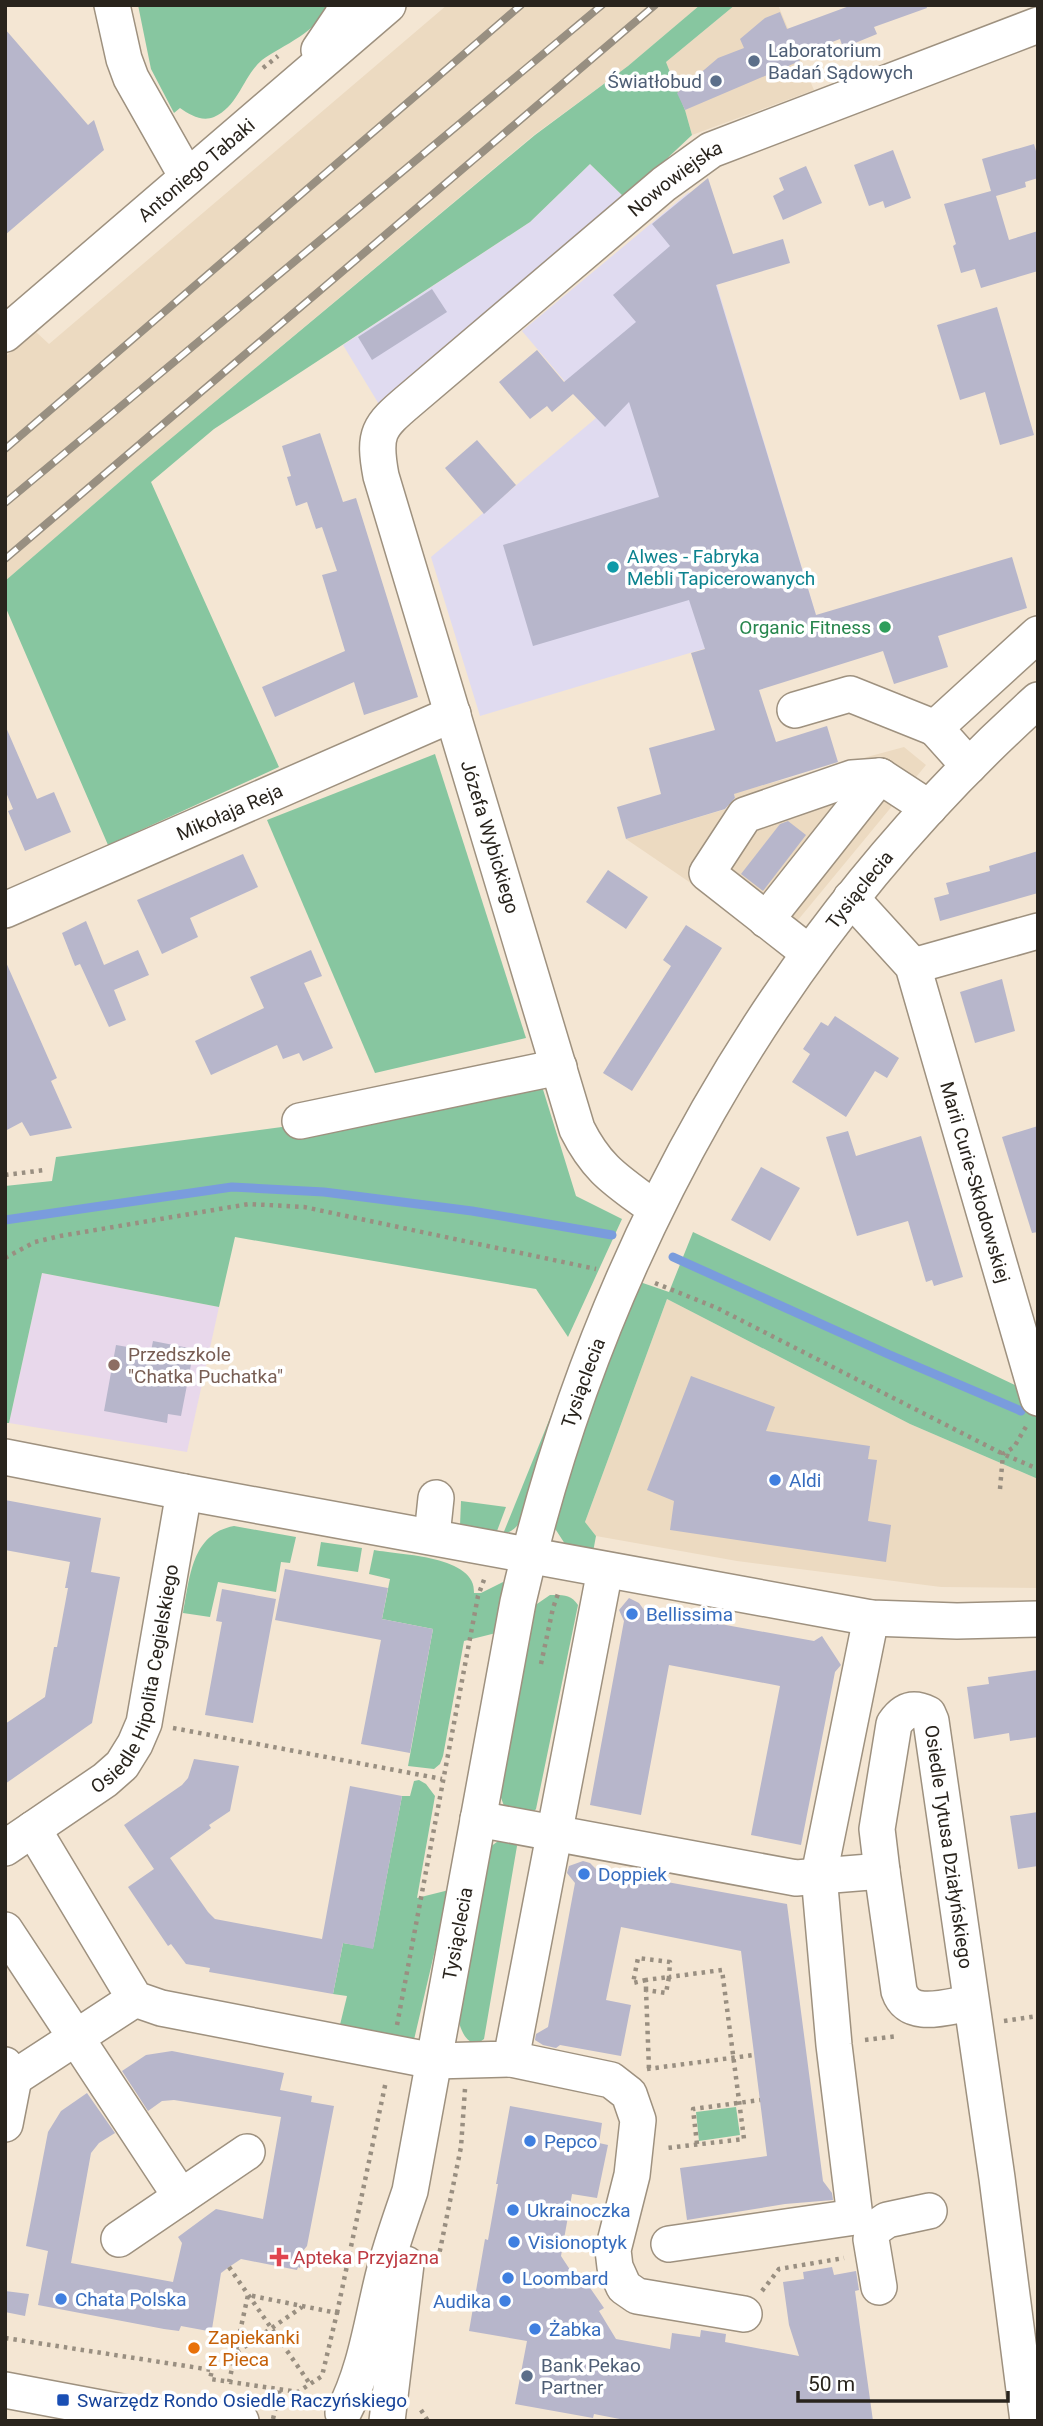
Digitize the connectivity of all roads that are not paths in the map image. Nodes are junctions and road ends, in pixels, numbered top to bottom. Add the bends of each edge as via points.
1 (112, 5) edge
2 (346, 5) edge
3 (385, 6) edge
4 (1032, 25) edge
5 (306, 75) junction
6 (187, 177) junction
7 (5, 334) edge
8 (377, 437) joint
9 (1038, 634) edge
10 (1038, 700) edge
11 (795, 710) dead end
12 (453, 714) junction
13 (935, 728) junction
14 (969, 766) junction
15 (880, 776) junction
16 (929, 808) junction
17 (851, 898) junction
18 (5, 910) edge
19 (766, 920) junction
20 (1038, 931) edge
21 (809, 953) junction
22 (913, 967) junction
23 (559, 1067) junction
24 (300, 1121) dead end
25 (654, 1208) junction
26 (1035, 1407) edge
27 (5, 1457) edge
28 (184, 1492) junction
29 (436, 1498) dead end
30 (432, 1536) junction
31 (528, 1555) junction
32 (604, 1570) junction
33 (871, 1618) junction
34 (1038, 1619) edge
35 (478, 1819) junction
36 (555, 1834) junction
37 (19, 1839) edge
38 (882, 1871) junction
39 (819, 1875) junction
40 (5, 1930) edge
41 (135, 1999) junction
42 (971, 2003) junction
43 (76, 2038) junction
44 (511, 2059) junction
45 (450, 2060) junction
46 (10, 2072) edge
47 (5, 2124) edge
48 (247, 2152) dead end
49 (410, 2190) junction
50 (181, 2197) junction
51 (929, 2211) dead end
52 (119, 2239) dead end
53 (669, 2244) dead end
54 (876, 2270) road end
55 (744, 2314) road end
56 (5, 2390) edge
57 (150, 2418) edge
58 (332, 2418) edge
59 (241, 2421) edge
60 (382, 2421) edge
61 (387, 2421) edge
62 (1028, 2421) edge

1 - 6 street via 131,78
2 - 5 street
3 - 5 street, Antoniego Tabaki
4 - 8 street, Nowowiejska via 732,140 692,162 390,417
5 - 6 street, Antoniego Tabaki
6 - 7 street, Antoniego Tabaki
8 - 12 street, Józefa Wybickiego via 381,476
9 - 13 street
10 - 14 street, Tysiąclecia
11 - 13 street via 850,694
12 - 18 street, Mikołaja Reja
12 - 23 street, Józefa Wybickiego
13 - 14 street
14 - 16 street, Tysiąclecia
15 - 16 street
15 - 19 street
15 - 19 street via 852,778 745,815 706,873
16 - 17 street, Tysiąclecia
17 - 21 street, Tysiąclecia
17 - 22 street, Marii Curie-Skłodowskiej
19 - 21 street
20 - 22 street
21 - 25 street, Tysiąclecia via 725,1080
22 - 26 street, Marii Curie-Skłodowskiej
23 - 24 street
23 - 25 street, Józefa Wybickiego via 577,1129 594,1159
25 - 31 street, Tysiąclecia via 592,1356
27 - 28 street
28 - 30 street
28 - 37 street, Osiedle Hipolita Cegielskiego via 144,1723 135,1744 105,1780
29 - 30 street
30 - 31 street
31 - 32 street
31 - 35 street, Tysiąclecia
32 - 33 street
32 - 36 street
33 - 34 street
33 - 39 street
35 - 36 street
35 - 45 street, Tysiąclecia
36 - 39 street via 796,1878
36 - 44 street
37 - 41 street, Osiedle Hipolita Cegielskiego
38 - 39 street
38 - 42 street, Osiedle Tytusa Działyńskiego via 904,2001 922,2010
38 - 42 street, Osiedle Tytusa Działyńskiego via 877,1829 894,1724 905,1712 914,1710 928,1714 931,1721
39 - 53 street via 855,2217
40 - 43 street
41 - 43 street
41 - 45 street via 391,2053
42 - 62 street, Osiedle Tytusa Działyńskiego
43 - 46 street
43 - 50 street
44 - 45 street
44 - 55 street via 611,2080 629,2094 638,2120 635,2152 613,2250 624,2287 637,2296
45 - 49 street, Tysiąclecia
46 - 47 street
48 - 50 street
49 - 58 street, Tysiąclecia via 361,2372 352,2396
49 - 61 street, Tysiąclecia via 406,2270
50 - 52 street
51 - 54 street via 887,2220 874,2230
56 - 57 street
57 - 59 street
58 - 60 street via 367,2413

